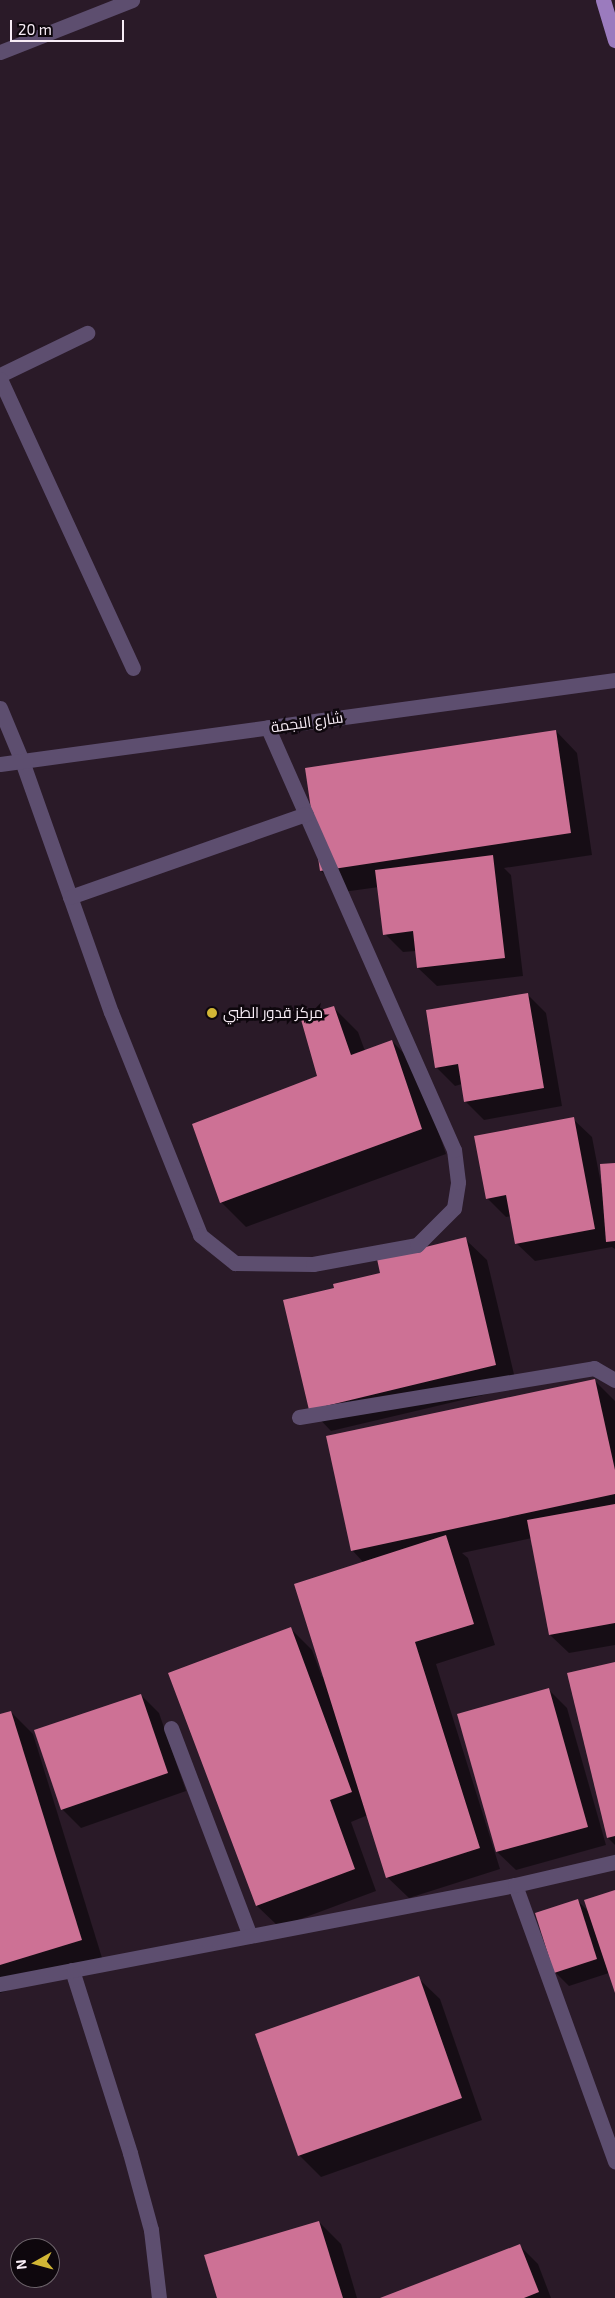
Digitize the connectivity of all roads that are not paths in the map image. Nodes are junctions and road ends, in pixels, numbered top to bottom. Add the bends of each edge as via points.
1 (132, 0) edge
2 (603, 0) edge
3 (615, 40) edge
4 (0, 52) edge
5 (87, 333) dead end
6 (0, 375) edge
7 (0, 379) edge
8 (133, 668) dead end
9 (615, 680) edge
10 (0, 708) edge
11 (267, 727) junction
12 (22, 761) junction
13 (0, 764) edge
14 (306, 814) junction
15 (70, 897) junction
16 (615, 1380) edge
17 (299, 1417) dead end
18 (171, 1728) dead end
19 (615, 1862) edge
20 (515, 1885) junction
21 (250, 1936) junction
22 (72, 1970) junction
23 (0, 1984) edge
24 (615, 2161) edge
25 (159, 2298) edge

1 - 4 street
2 - 3 main road
5 - 6 street
7 - 8 street
9 - 11 street, شارع النجمة
10 - 12 street
11 - 12 street, شارع النجمة
11 - 14 street
12 - 13 street, شارع النجمة
12 - 15 street
14 - 15 street
14 - 15 street via 454,1150 458,1182 454,1208 417,1244 313,1264 235,1263 200,1235 111,1012
16 - 17 street via 594,1368
18 - 21 street
19 - 20 street
20 - 21 street
20 - 24 street
21 - 22 street
22 - 23 street
22 - 25 street via 151,2230

